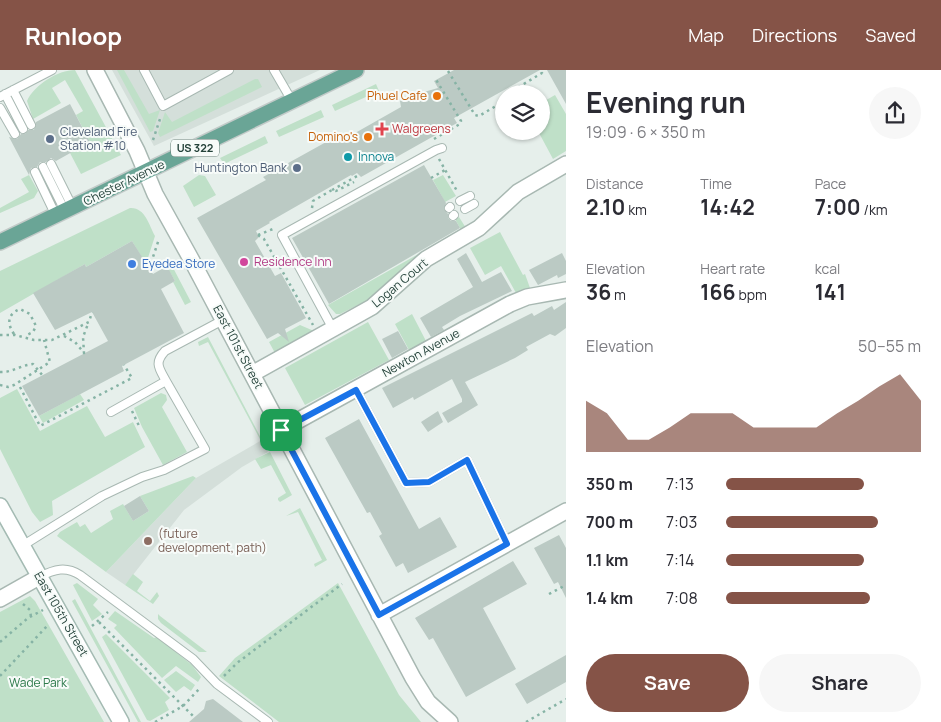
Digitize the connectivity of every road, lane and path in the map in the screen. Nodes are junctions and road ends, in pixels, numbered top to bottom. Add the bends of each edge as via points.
1 (52, 70) edge
2 (95, 70) edge
3 (144, 70) edge
4 (229, 70) edge
5 (274, 70) edge
6 (350, 71) edge
7 (448, 71) edge
8 (544, 76) dead end
9 (435, 78) dead end
10 (521, 85) edge
11 (13, 90) junction
12 (2, 96) edge
13 (292, 101) junction
14 (164, 105) junction
15 (495, 106) edge
16 (0, 108) edge
17 (458, 115) dead end
18 (15, 134) dead end
19 (152, 140) dead end
20 (442, 148) dead end
21 (566, 164) edge
22 (47, 165) dead end
23 (445, 170) dead end
24 (34, 172) dead end
25 (146, 172) junction
26 (431, 178) dead end
27 (360, 180) dead end
28 (332, 190) dead end
29 (470, 196) dead end
30 (460, 201) dead end
31 (474, 204) dead end
32 (465, 209) dead end
33 (65, 212) junction
34 (258, 235) dead end
35 (159, 238) dead end
36 (0, 242) edge
37 (150, 269) dead end
38 (566, 290) edge
39 (92, 312) dead end
40 (223, 320) junction
41 (89, 322) junction
42 (326, 328) junction
43 (0, 334) edge
44 (15, 335) junction
45 (63, 336) junction
46 (21, 337) junction
47 (44, 340) junction
48 (124, 365) dead end
49 (39, 369) junction
50 (0, 372) edge
51 (252, 374) junction
52 (43, 376) dead end
53 (132, 378) junction
54 (166, 381) junction
55 (135, 384) dead end
56 (0, 385) edge
57 (20, 387) dead end
58 (356, 390) junction
59 (131, 410) dead end
60 (111, 412) dead end
61 (140, 428) dead end
62 (281, 430) junction
63 (0, 506) edge
64 (566, 511) edge
65 (507, 544) junction
66 (22, 546) junction
67 (40, 577) junction
68 (342, 584) dead end
69 (566, 585) edge
70 (549, 594) dead end
71 (0, 599) edge
72 (23, 604) dead end
73 (43, 610) dead end
74 (108, 612) dead end
75 (379, 615) junction
76 (31, 617) junction
77 (99, 622) junction
78 (48, 626) dead end
79 (92, 626) dead end
80 (0, 642) edge
81 (0, 676) edge
82 (221, 679) dead end
83 (201, 687) dead end
84 (566, 699) edge
85 (183, 706) junction
86 (194, 717) dead end
87 (121, 722) edge
88 (155, 722) edge
89 (268, 722) edge
90 (450, 722) edge
91 (526, 722) edge

1 - 11 lane
2 - 25 street, East 101st Street
3 - 14 lane
4 - 14 lane
5 - 13 lane
6 - 13 main road, Chester Avenue / US 322
7 - 15 path via 475,114 479,116
8 - 10 path via 542,72
9 - 17 path
11 - 12 lane
11 - 12 lane via 27,127
13 - 25 main road, Chester Avenue / US 322
14 - 19 path
16 - 18 lane
20 - 42 lane via 282,235
21 - 42 street, Logan Court via 518,192 479,228 426,260 372,307
22 - 33 lane
23 - 26 path
24 - 33 lane
25 - 33 main road, Chester Avenue / US 322
25 - 40 street, East 101st Street via 154,194
27 - 28 path via 358,176
29 - 30 lane
31 - 32 lane
33 - 36 main road, Chester Avenue / US 322
34 - 42 path via 264,239 312,325
35 - 37 path
38 - 58 street, Newton Avenue via 520,299
39 - 41 path
40 - 51 street, East 101st Street
40 - 54 lane via 160,357 158,366
41 - 45 path
41 - 45 path via 83,337 84,352
42 - 51 street, Logan Court
43 - 44 path
44 - 46 path
44 - 46 path via 9,321 11,314 20,309 30,314 36,326 33,332
45 - 47 path
46 - 47 path
47 - 49 path via 50,362
48 - 53 path
49 - 50 path via 27,364
49 - 52 path
49 - 56 path via 14,385
51 - 62 street, East 101st Street
53 - 55 path
53 - 57 path via 40,426
54 - 60 lane
54 - 66 lane via 205,448 164,470 102,496
58 - 62 street, Newton Avenue
58 - 65 lane via 406,483 429,482 467,460
59 - 61 path
62 - 75 street, East 101st Street
63 - 66 street, East 105th Street
64 - 65 street
65 - 75 street
66 - 67 street, East 105th Street
67 - 71 street
67 - 87 street, East 105th Street
67 - 89 lane via 67,569 80,575 194,659 217,684
68 - 82 path via 237,663
69 - 70 path
72 - 76 path via 30,610
73 - 76 path
74 - 77 path
75 - 90 street, East 101st Street via 422,694
76 - 80 path
77 - 79 path
77 - 85 path
78 - 81 path
83 - 85 path
84 - 91 path
85 - 86 path
85 - 88 path

